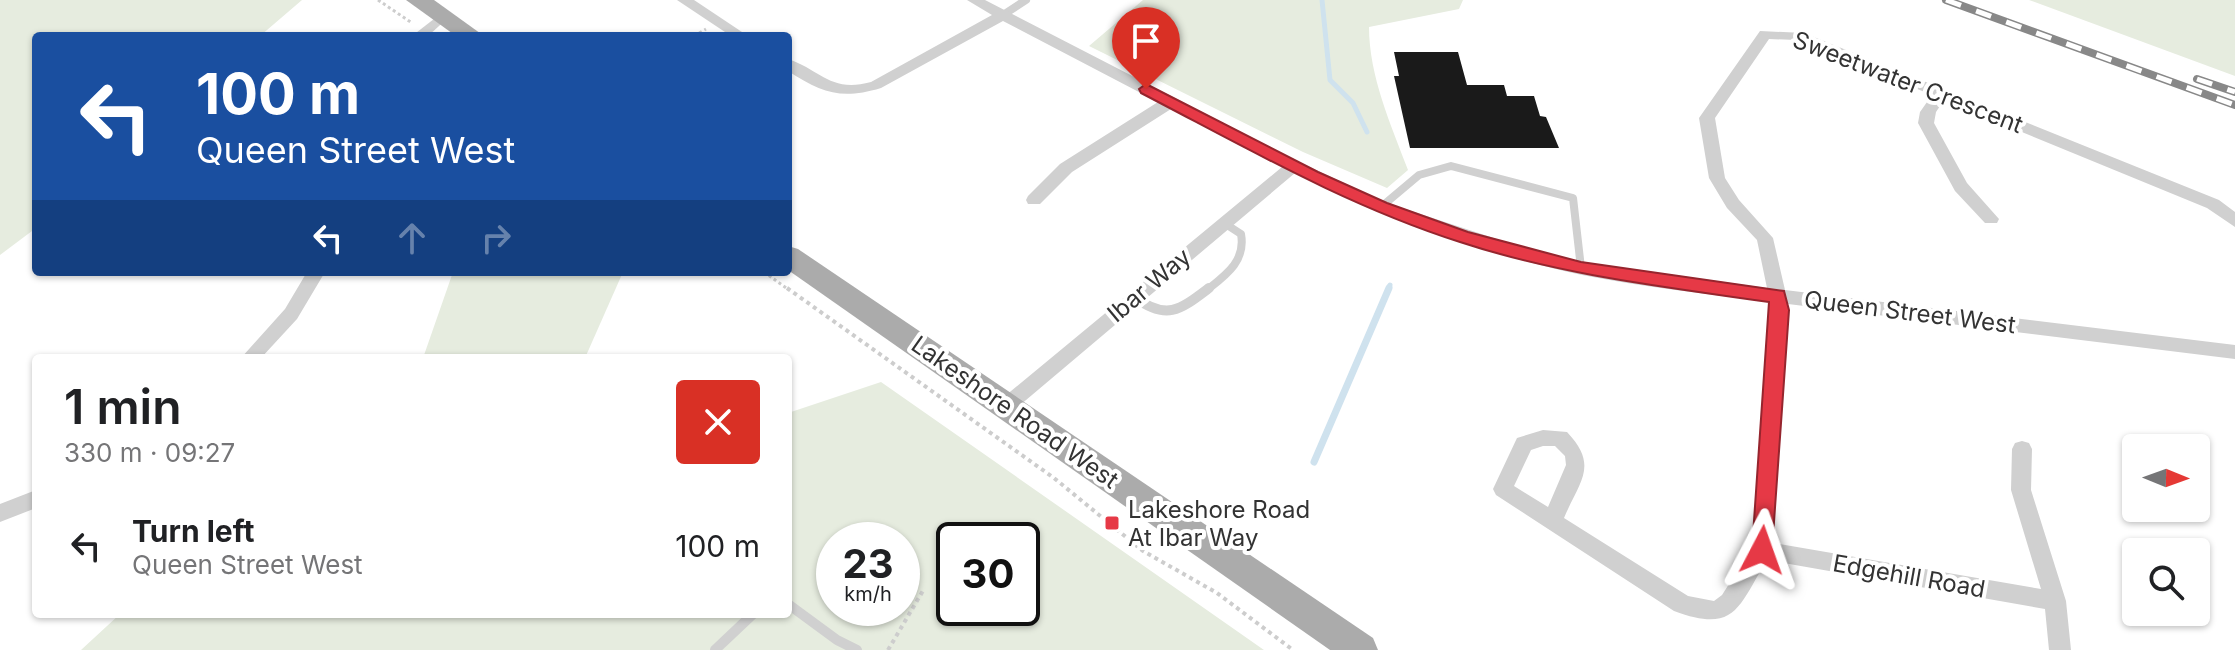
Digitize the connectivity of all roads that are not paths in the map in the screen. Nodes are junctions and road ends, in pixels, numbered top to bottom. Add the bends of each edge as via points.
1 (684, 0) edge
2 (974, 0) edge
3 (1026, 0) edge
4 (411, 9) edge
5 (1003, 15) junction
6 (443, 16) junction
7 (424, 32) edge
8 (466, 32) edge
9 (735, 32) edge
10 (792, 66) edge
11 (1941, 93) junction
12 (1170, 102) junction
13 (1293, 166) junction
14 (1034, 200) dead end
15 (1381, 207) junction
16 (1991, 219) dead end
17 (2235, 221) edge
18 (1224, 223) junction
19 (792, 259) edge
20 (1581, 268) junction
21 (314, 276) edge
22 (1777, 296) junction
23 (1134, 297) junction
24 (2235, 352) edge
25 (254, 354) edge
26 (1006, 406) junction
27 (2022, 449) dead end
28 (32, 501) edge
29 (0, 513) edge
30 (1552, 521) dead end
31 (1762, 550) junction
32 (2055, 601) junction
33 (792, 607) edge
34 (749, 618) edge
35 (1355, 649) edge
36 (715, 650) edge
37 (857, 650) edge
38 (2060, 650) edge

1 - 9 street
2 - 5 street, Queen Street West
3 - 5 lane
4 - 6 main road
5 - 10 street via 858,92 827,88
5 - 12 street, Queen Street West
6 - 7 street
6 - 8 main road
11 - 16 street via 1926,123 1961,187
11 - 17 street, Sweetwater Crescent via 2213,204
11 - 22 street, Sweetwater Crescent via 1799,36 1759,38 1707,118 1717,178 1765,238
12 - 13 street, Queen Street West
12 - 14 street via 1066,168
13 - 15 street, Queen Street West
13 - 18 street, Ibar Way
15 - 20 street, Queen Street West via 1464,238
15 - 20 lane via 1419,175 1451,166 1573,198
18 - 23 street, Ibar Way
18 - 23 lane via 1241,234 1238,262 1182,309 1152,310
19 - 26 main road, Lakeshore Road West
20 - 22 street, Queen Street West
21 - 25 street via 291,314
22 - 24 street, Queen Street West
22 - 31 street
23 - 26 street, Ibar Way
26 - 35 main road, Lakeshore Road West
27 - 32 street via 2021,490
28 - 29 street
30 - 31 street via 1682,604 1703,611 1718,611 1730,602
31 - 32 street, Edgehill Road
32 - 38 street
33 - 37 lane
34 - 36 lane

